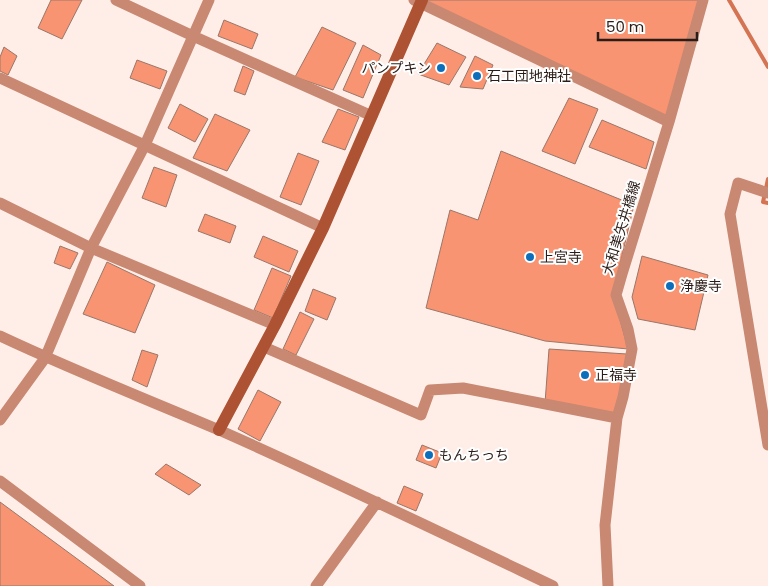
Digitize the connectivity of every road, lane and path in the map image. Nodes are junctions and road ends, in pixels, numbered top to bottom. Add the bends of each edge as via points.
1 (116, 0) edge
2 (209, 0) edge
3 (703, 0) edge
4 (419, 1) edge
5 (193, 36) junction
6 (0, 78) edge
7 (372, 116) junction
8 (669, 122) junction
9 (145, 145) junction
10 (768, 193) edge
11 (0, 203) edge
12 (323, 228) junction
13 (91, 248) junction
14 (275, 325) junction
15 (0, 336) edge
16 (264, 347) junction
17 (45, 358) junction
18 (617, 418) junction
19 (0, 420) edge
20 (219, 430) junction
21 (768, 445) edge
22 (0, 482) edge
23 (377, 502) junction
24 (140, 586) edge
25 (316, 586) edge
26 (553, 586) edge
27 (608, 586) edge

1 - 5 street
2 - 5 street
3 - 8 street, 大和美矢井橋線
4 - 7 street
4 - 8 street
5 - 7 street
5 - 9 street
6 - 9 street
7 - 12 street
8 - 18 street, 大和美矢井橋線 via 616,295 632,348
9 - 12 street
9 - 13 street
10 - 21 street via 738,183 730,214
11 - 13 street
12 - 14 street
13 - 14 street
13 - 17 street
14 - 16 street
15 - 17 street
16 - 18 street via 420,416 430,390 463,388
16 - 20 street
17 - 19 street
17 - 20 street
18 - 27 street, 大和美矢井橋線 via 605,525
20 - 23 street
22 - 24 street
23 - 25 street
23 - 26 street

